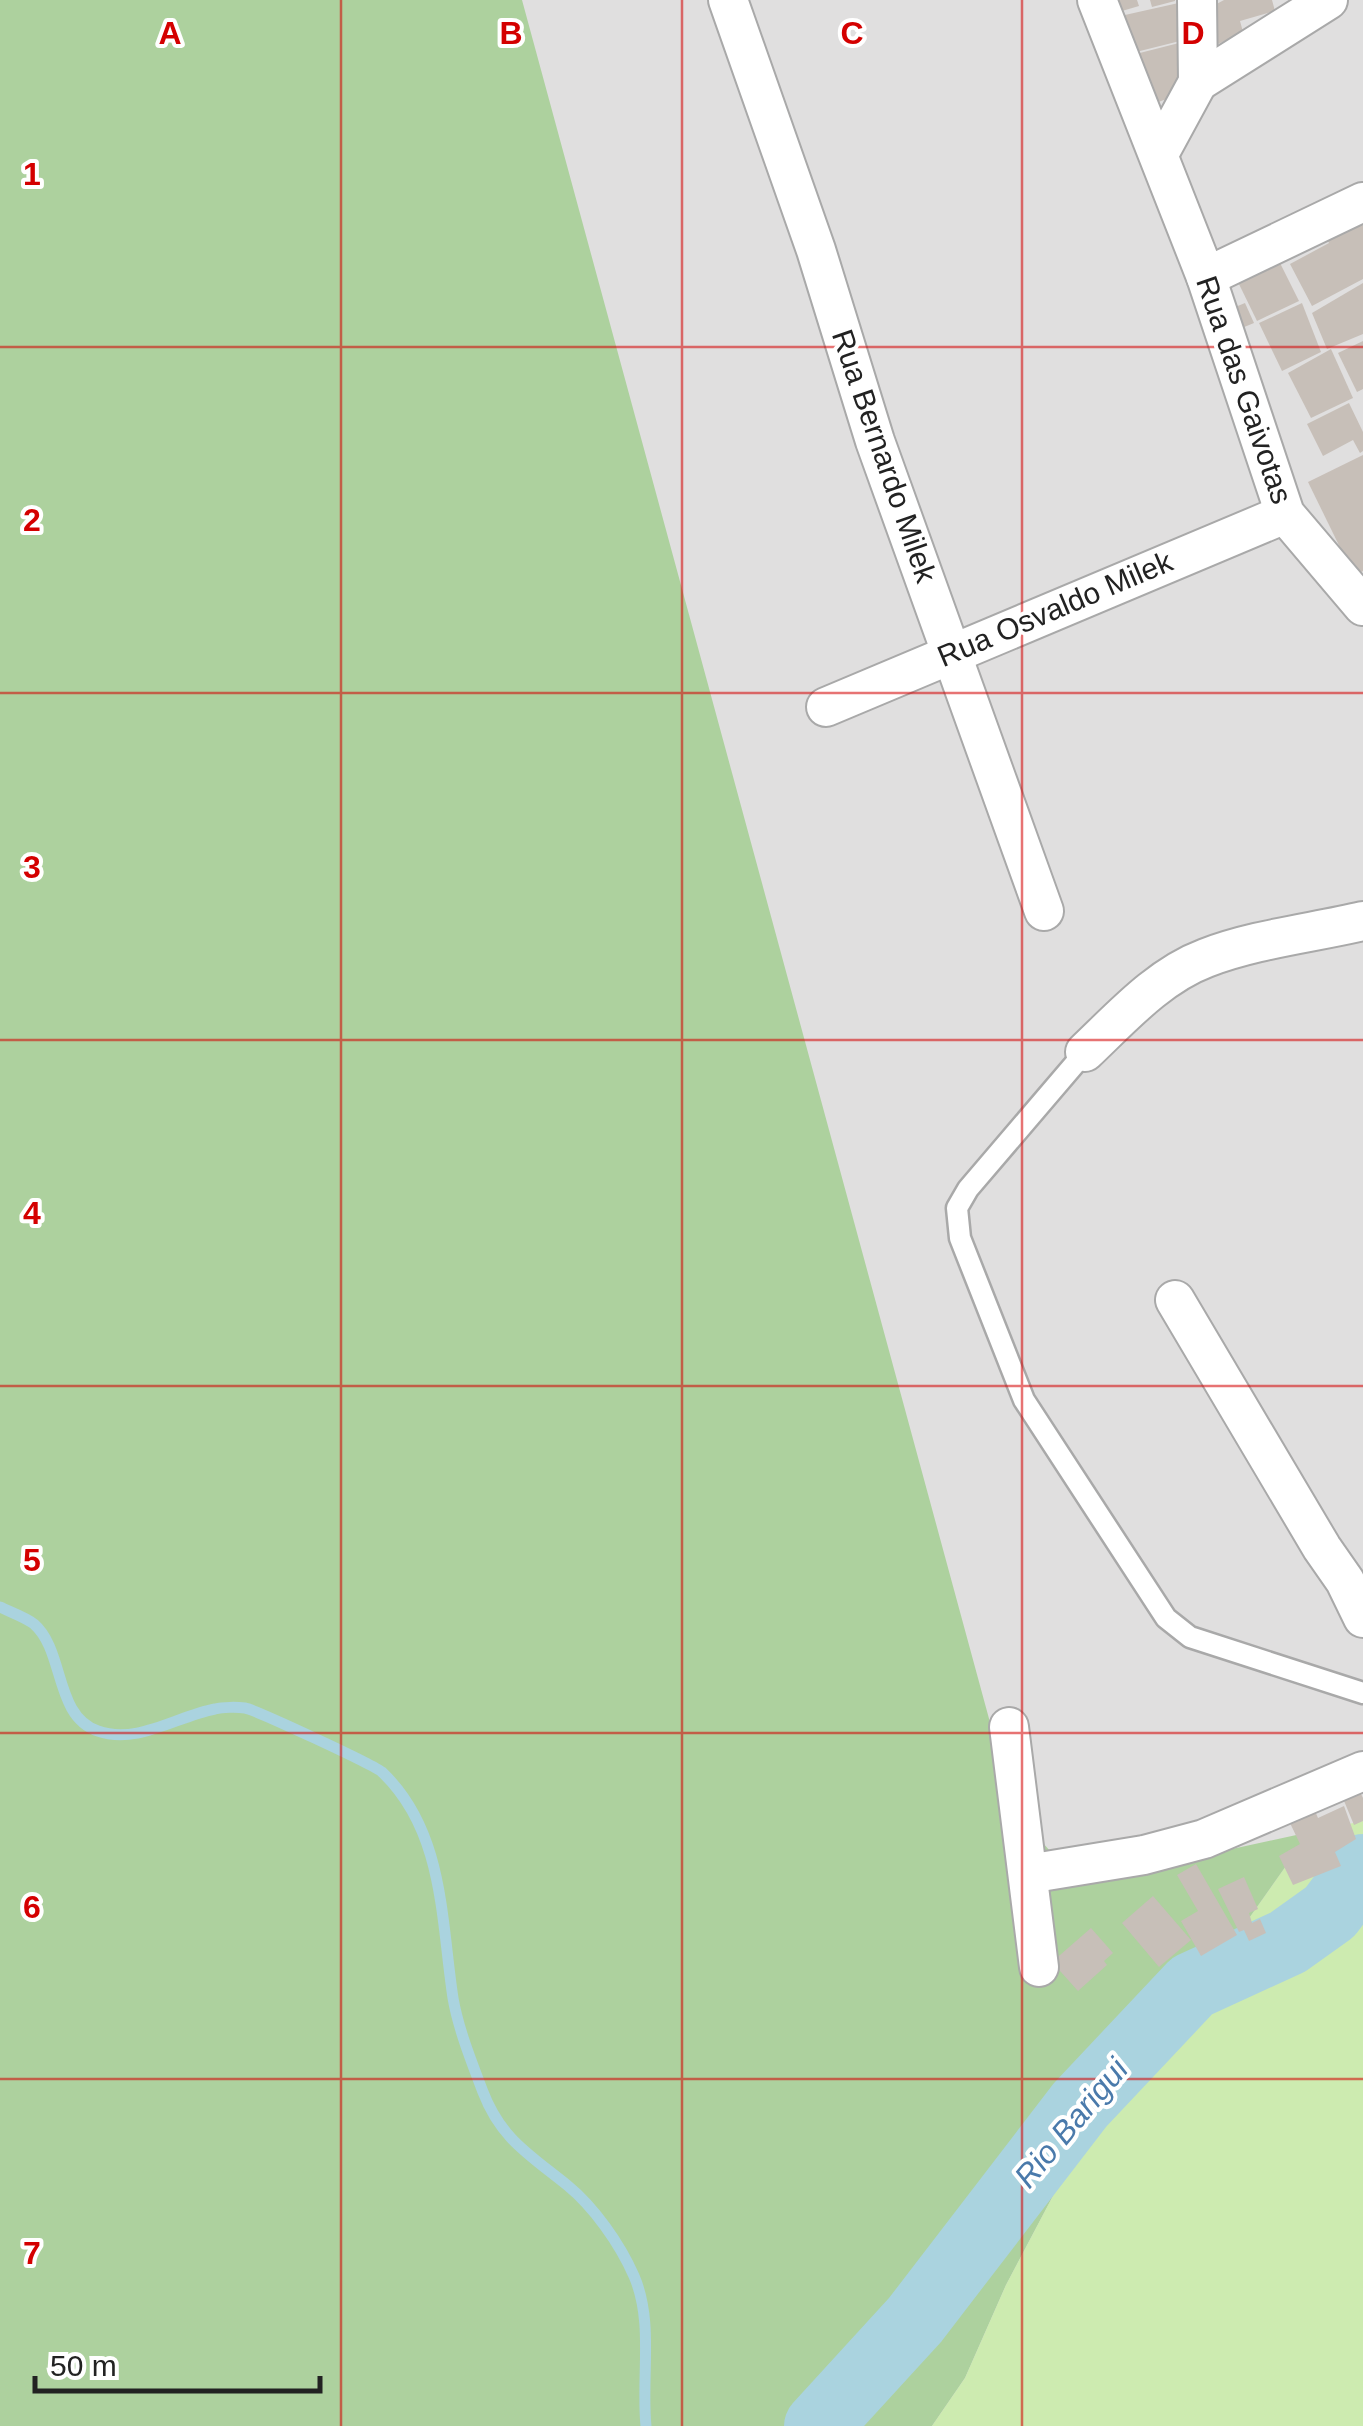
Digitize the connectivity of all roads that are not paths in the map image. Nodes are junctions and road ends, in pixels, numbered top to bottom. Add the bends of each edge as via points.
1 (728, 0) edge
2 (1097, 0) edge
3 (1198, 0) edge
4 (1328, 0) edge
5 (1198, 82) junction
6 (1160, 152) junction
7 (1363, 202) edge
8 (1206, 277) junction
9 (1285, 514) junction
10 (1363, 606) edge
11 (951, 652) junction
12 (826, 707) dead end
13 (1044, 911) dead end
14 (1363, 921) edge
15 (1085, 1052) joint
16 (1176, 1300) dead end
17 (1354, 1576) edge
18 (1363, 1618) edge
19 (1363, 1693) edge
20 (1009, 1727) dead end
21 (1363, 1772) edge
22 (1028, 1874) junction
23 (1038, 1968) dead end

1 - 11 street, Rua Bernardo Milek
2 - 6 street, Rua das Gaivotas
3 - 5 street
4 - 5 street
5 - 6 street
6 - 8 street, Rua das Gaivotas
7 - 8 street
8 - 9 street, Rua das Gaivotas
9 - 10 street, Rua das Gaivotas
9 - 11 street, Rua Osvaldo Milek
11 - 12 street, Rua Osvaldo Milek
11 - 13 street, Rua Bernardo Milek
14 - 15 street via 1204,958 1139,1001
15 - 19 lane via 957,1208 960,1238 1024,1400 1166,1618 1190,1636
16 - 17 street via 1322,1548
17 - 18 street
20 - 22 street
21 - 22 street via 1204,1840
22 - 23 street

